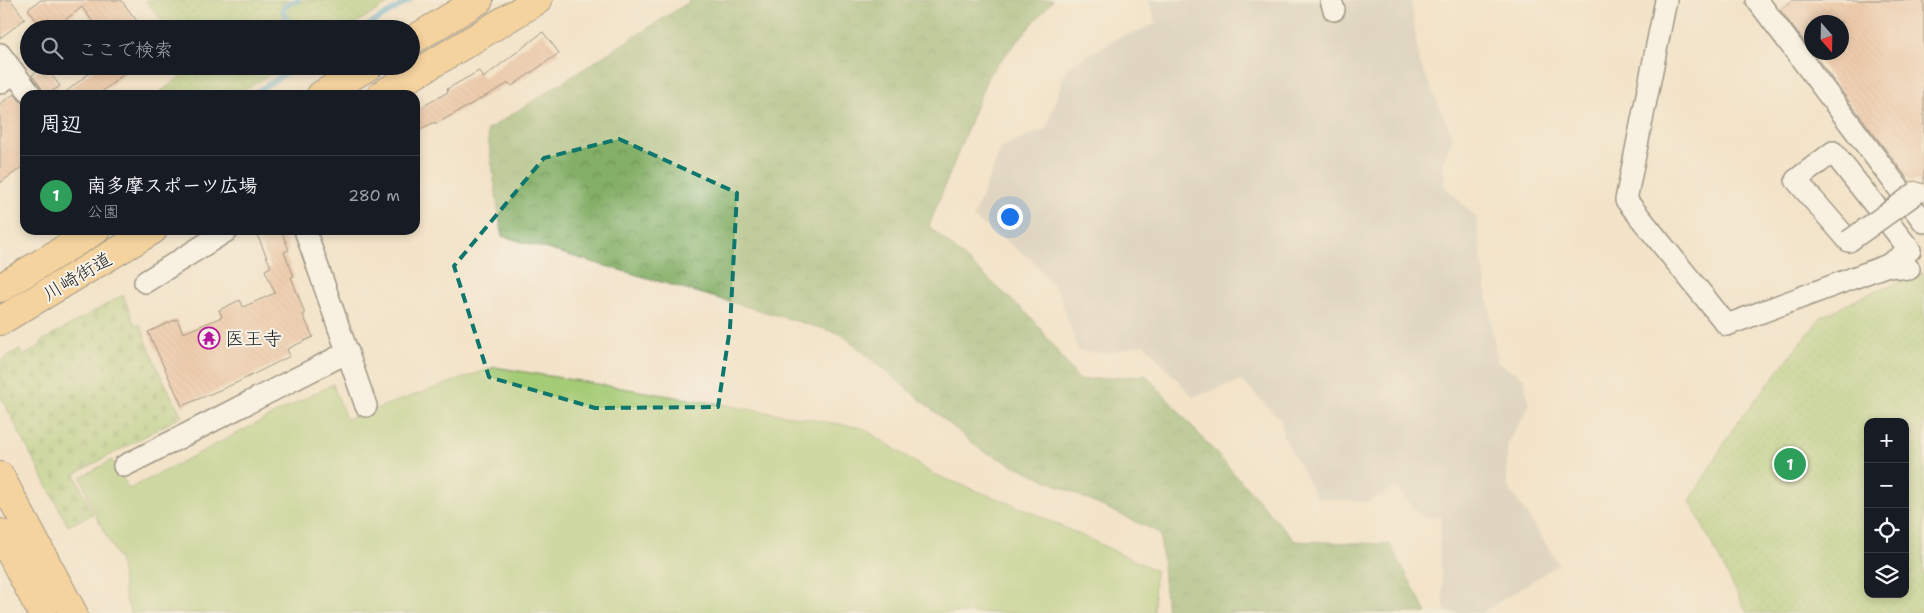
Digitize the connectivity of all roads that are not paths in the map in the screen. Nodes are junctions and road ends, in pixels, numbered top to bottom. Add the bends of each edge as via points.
1 (479, 0) edge
2 (1666, 0) edge
3 (1757, 0) edge
4 (530, 2) edge
5 (420, 36) edge
6 (0, 54) edge
7 (420, 71) edge
8 (354, 75) edge
9 (413, 75) edge
10 (7, 78) edge
11 (24, 90) edge
12 (329, 90) edge
13 (389, 90) edge
14 (1916, 193) dead end
15 (1924, 222) edge
16 (88, 235) edge
17 (145, 235) edge
18 (220, 235) edge
19 (307, 235) edge
20 (1888, 265) junction
21 (1909, 269) dead end
22 (144, 282) dead end
23 (0, 288) edge
24 (0, 321) edge
25 (348, 352) junction
26 (366, 406) dead end
27 (124, 466) dead end
28 (0, 476) edge
29 (0, 533) edge
30 (42, 613) edge
31 (73, 613) edge

1 - 5 main road
2 - 20 street via 1626,200 1727,325
3 - 15 street
4 - 7 main road
6 - 10 street
8 - 12 main road
9 - 13 main road
10 - 11 street
14 - 20 street, bridge via 1849,241 1796,180 1833,152 1910,250
16 - 23 main road, 川崎街道
17 - 24 main road, 川崎街道
18 - 22 street
19 - 25 street
20 - 21 street
25 - 26 street
25 - 27 street
28 - 31 main road
29 - 30 main road

